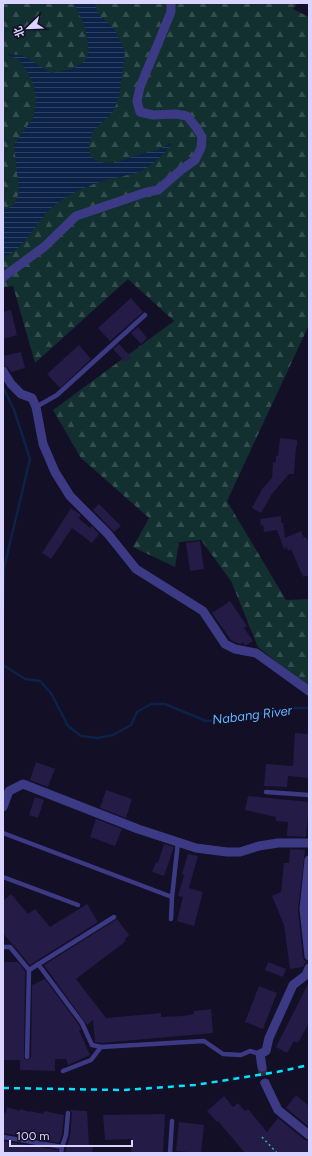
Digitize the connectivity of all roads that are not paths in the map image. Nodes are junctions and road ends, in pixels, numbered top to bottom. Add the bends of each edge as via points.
1 (171, 3) edge
2 (3, 277) edge
3 (145, 315) dead end
4 (3, 371) edge
5 (36, 407) junction
6 (309, 691) edge
7 (266, 792) dead end
8 (309, 795) edge
9 (3, 807) edge
10 (3, 833) edge
11 (178, 842) junction
12 (309, 843) edge
13 (309, 860) edge
14 (3, 877) edge
15 (172, 897) junction
16 (78, 905) dead end
17 (114, 917) dead end
18 (172, 919) dead end
19 (308, 938) edge
20 (3, 946) edge
21 (309, 956) edge
22 (38, 964) junction
23 (309, 968) edge
24 (29, 970) junction
25 (101, 1047) junction
26 (260, 1054) junction
27 (27, 1057) dead end
28 (262, 1067) tunnel mouth
29 (63, 1071) dead end
30 (265, 1083) tunnel mouth
31 (68, 1113) dead end
32 (172, 1121) dead end
33 (309, 1135) edge
34 (3, 1137) edge
35 (62, 1147) junction
36 (61, 1153) edge
37 (170, 1153) edge

1 - 2 street via 171,12 136,101 140,112 153,116 187,116 202,138 201,148 194,160 158,190 76,216 44,247
3 - 5 lane via 57,395
4 - 5 street via 10,384 32,398
5 - 6 street via 43,444 55,472 70,496 108,534 136,569 203,611 225,644 235,650 256,654
7 - 8 lane
9 - 11 street via 9,791 23,784
10 - 15 lane
11 - 12 street via 196,848 227,852 240,852 278,843
11 - 15 lane
13 - 19 street via 304,909
14 - 16 lane
15 - 18 lane
17 - 22 lane
19 - 21 street
20 - 24 lane via 10,946
22 - 24 lane
22 - 25 lane via 82,1023 92,1045
23 - 26 street via 306,975 293,985 266,1051
24 - 27 lane
25 - 26 lane via 204,1041 223,1054 250,1051
25 - 29 lane via 91,1060
26 - 28 street
30 - 33 street via 278,1110
31 - 35 lane
32 - 37 lane
34 - 35 lane
35 - 36 lane

